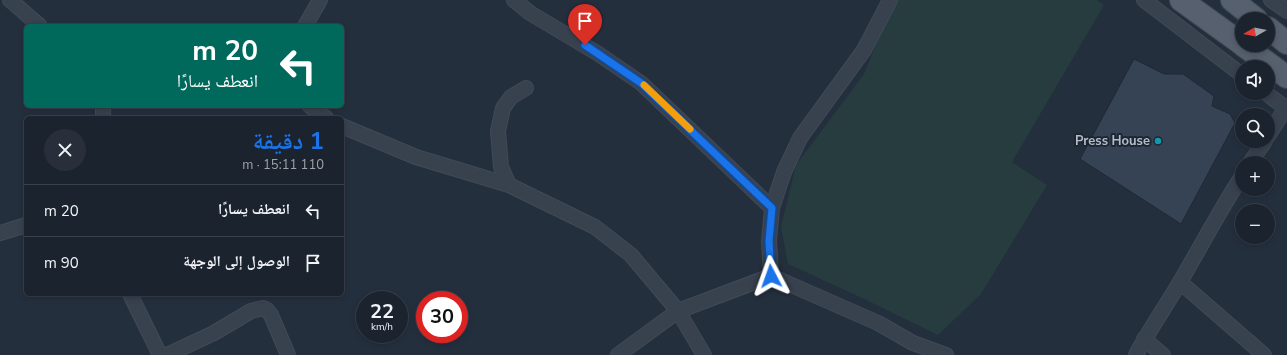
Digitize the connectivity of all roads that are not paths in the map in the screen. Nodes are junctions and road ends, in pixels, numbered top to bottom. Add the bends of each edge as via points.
1 (10, 0) edge
2 (320, 0) edge
3 (514, 0) edge
4 (890, 0) edge
5 (1144, 0) edge
6 (1181, 0) edge
7 (1232, 0) edge
8 (1271, 0) edge
9 (1287, 11) edge
10 (1247, 12) edge
11 (38, 24) edge
12 (306, 24) edge
13 (1275, 34) edge
14 (1235, 38) edge
15 (1287, 43) edge
16 (1254, 52) edge
17 (1235, 70) edge
18 (1287, 77) edge
19 (526, 88) dead end
20 (1275, 99) edge
21 (313, 108) edge
22 (1287, 108) edge
23 (323, 116) edge
24 (1275, 126) edge
25 (344, 127) edge
26 (509, 185) junction
27 (1235, 187) edge
28 (772, 208) junction
29 (24, 226) edge
30 (0, 233) edge
31 (771, 276) junction
32 (1180, 282) junction
33 (131, 296) edge
34 (678, 311) junction
35 (1144, 339) junction
36 (160, 355) edge
37 (167, 355) edge
38 (288, 355) edge
39 (618, 355) edge
40 (704, 355) edge
41 (946, 355) edge
42 (1136, 355) edge
43 (1163, 355) edge
44 (1264, 355) edge

1 - 11 street
2 - 12 street
3 - 28 street via 641,83
4 - 28 street via 864,50 800,138 784,172
5 - 17 street
6 - 14 main road
7 - 10 main road
8 - 9 street
13 - 15 main road
16 - 18 main road
19 - 26 street via 511,97 503,108 498,131 501,167
20 - 22 street
21 - 23 street
22 - 24 street
25 - 26 street via 416,157
26 - 34 street via 595,227 631,255
27 - 32 street
28 - 31 street via 769,241
29 - 30 street
31 - 34 street
31 - 41 street via 878,323 913,343
32 - 35 street
32 - 44 street
33 - 36 street
34 - 39 street
34 - 40 street
35 - 42 street
35 - 43 street
37 - 38 street via 214,333 251,311 262,308 271,315

